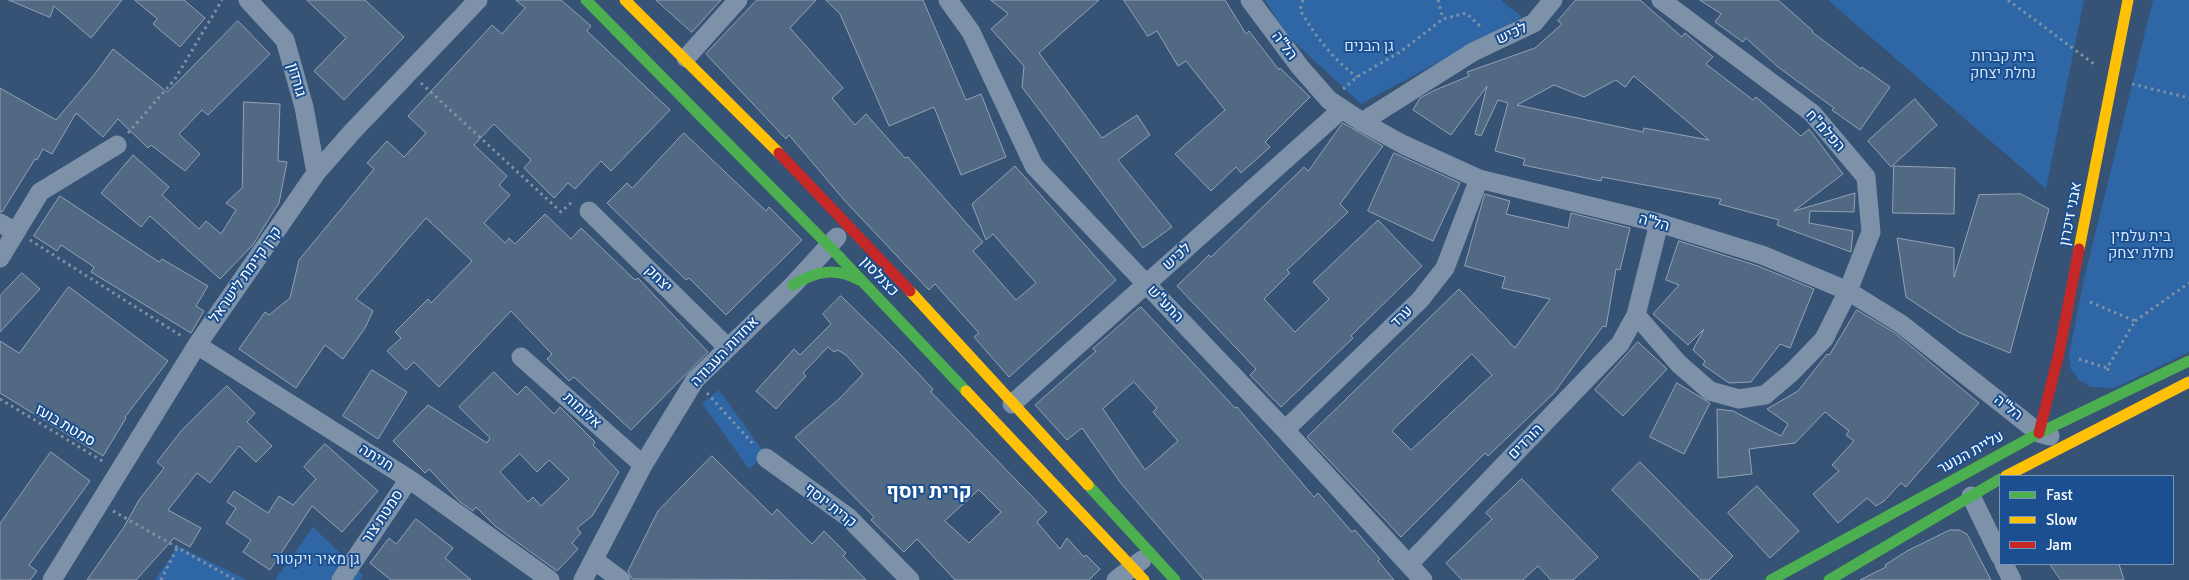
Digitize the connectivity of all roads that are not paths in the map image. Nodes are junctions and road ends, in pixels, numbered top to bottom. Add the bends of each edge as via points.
1 (248, 0) edge
2 (478, 0) edge
3 (586, 0) edge
4 (625, 0) edge
5 (738, 0) edge
6 (948, 0) edge
7 (1250, 0) edge
8 (1554, 0) edge
9 (1661, 0) edge
10 (2128, 0) edge
11 (686, 58) junction
12 (1335, 105) junction
13 (1362, 122) junction
14 (117, 145) road end
15 (316, 173) junction
16 (1479, 179) junction
17 (589, 211) road end
18 (843, 219) junction
19 (0, 223) edge
20 (1659, 224) junction
21 (16, 232) junction
22 (830, 247) junction
23 (0, 258) edge
24 (865, 284) junction
25 (1147, 284) junction
26 (793, 285) junction
27 (1848, 291) junction
28 (1636, 315) junction
29 (197, 345) junction
30 (727, 347) junction
31 (521, 357) dead end
32 (2189, 361) edge
33 (2189, 382) edge
34 (1012, 404) junction
35 (1286, 430) junction
36 (2039, 432) junction
37 (2071, 442) junction
38 (766, 458) road end
39 (643, 465) junction
40 (2008, 475) edge
41 (408, 479) junction
42 (1999, 481) edge
43 (1971, 496) junction
44 (1999, 554) edge
45 (594, 560) junction
46 (1158, 562) junction
47 (1409, 564) junction
48 (2004, 565) edge
49 (1138, 573) edge
50 (1789, 577) edge
51 (52, 580) edge
52 (341, 580) edge
53 (550, 580) edge
54 (582, 580) edge
55 (621, 580) edge
56 (910, 580) edge
57 (1116, 580) edge
58 (1175, 580) edge
59 (1422, 580) edge
60 (1771, 580) edge
61 (1829, 580) edge
62 (2012, 580) edge

1 - 15 street, גורדון via 285,40 304,107
2 - 15 street, קרן קיימת לישראל
3 - 22 street, כצנלסון
4 - 11 street, כצנלסון
5 - 11 street
6 - 25 street, התע"ש via 971,32 1034,166
7 - 12 street, הל"ה via 1300,67
8 - 13 street, לכיש via 1534,23 1473,52
9 - 27 street, הפלמ"ח via 1812,113 1866,177 1871,232
10 - 36 street, אבני זיכרון via 2071,294
11 - 18 street, כצנלסון
12 - 13 street, הל"ה
12 - 25 street, לכיש
13 - 16 street, הל"ה
14 - 21 street via 40,192
15 - 29 street, קרן קיימת לישראל
16 - 20 street, הל"ה
16 - 35 street, ערד via 1445,268 1420,300
17 - 30 street, יצחק
18 - 22 street, אחדות העבודה
18 - 34 street, כצנלסון
19 - 21 street
20 - 27 street, הל"ה via 1762,255
20 - 28 street, הורדים
21 - 23 street
22 - 24 street, כצנלסון
22 - 26 street, אחדות העבודה
24 - 26 street via 849,274 829,270 811,274
24 - 49 street, כצנלסון
25 - 34 street, לכיש
25 - 35 street, התע"ש
26 - 30 street, אחדות העבודה
27 - 28 street via 1824,339 1792,372 1765,395 1740,399 1710,391 1679,364
27 - 36 street, הל"ה via 1901,324
28 - 47 street, הורדים via 1620,344
29 - 41 street, חניתה
29 - 51 street, קרן קיימת לישראל
30 - 39 street, אחדות העבודה via 695,380
31 - 39 street, אלומות
32 - 36 street, עליית הנוער
33 - 37 street
34 - 46 street, כצנלסון
35 - 47 street, התע"ש
36 - 37 street, הל"ה
36 - 50 street, עליית הנוער
37 - 40 street
38 - 56 street, קרית יוסף via 848,517
39 - 45 street, אחדות העבודה
41 - 52 street, סמטת צור
41 - 53 street, חניתה
42 - 43 street
43 - 44 street
43 - 61 street
45 - 54 street, אחדות העבודה
45 - 55 street
46 - 49 street via 1145,560
46 - 58 street, כצנלסון
47 - 59 street, התע"ש
48 - 62 street
49 - 57 street
50 - 60 street, עליית הנוער

